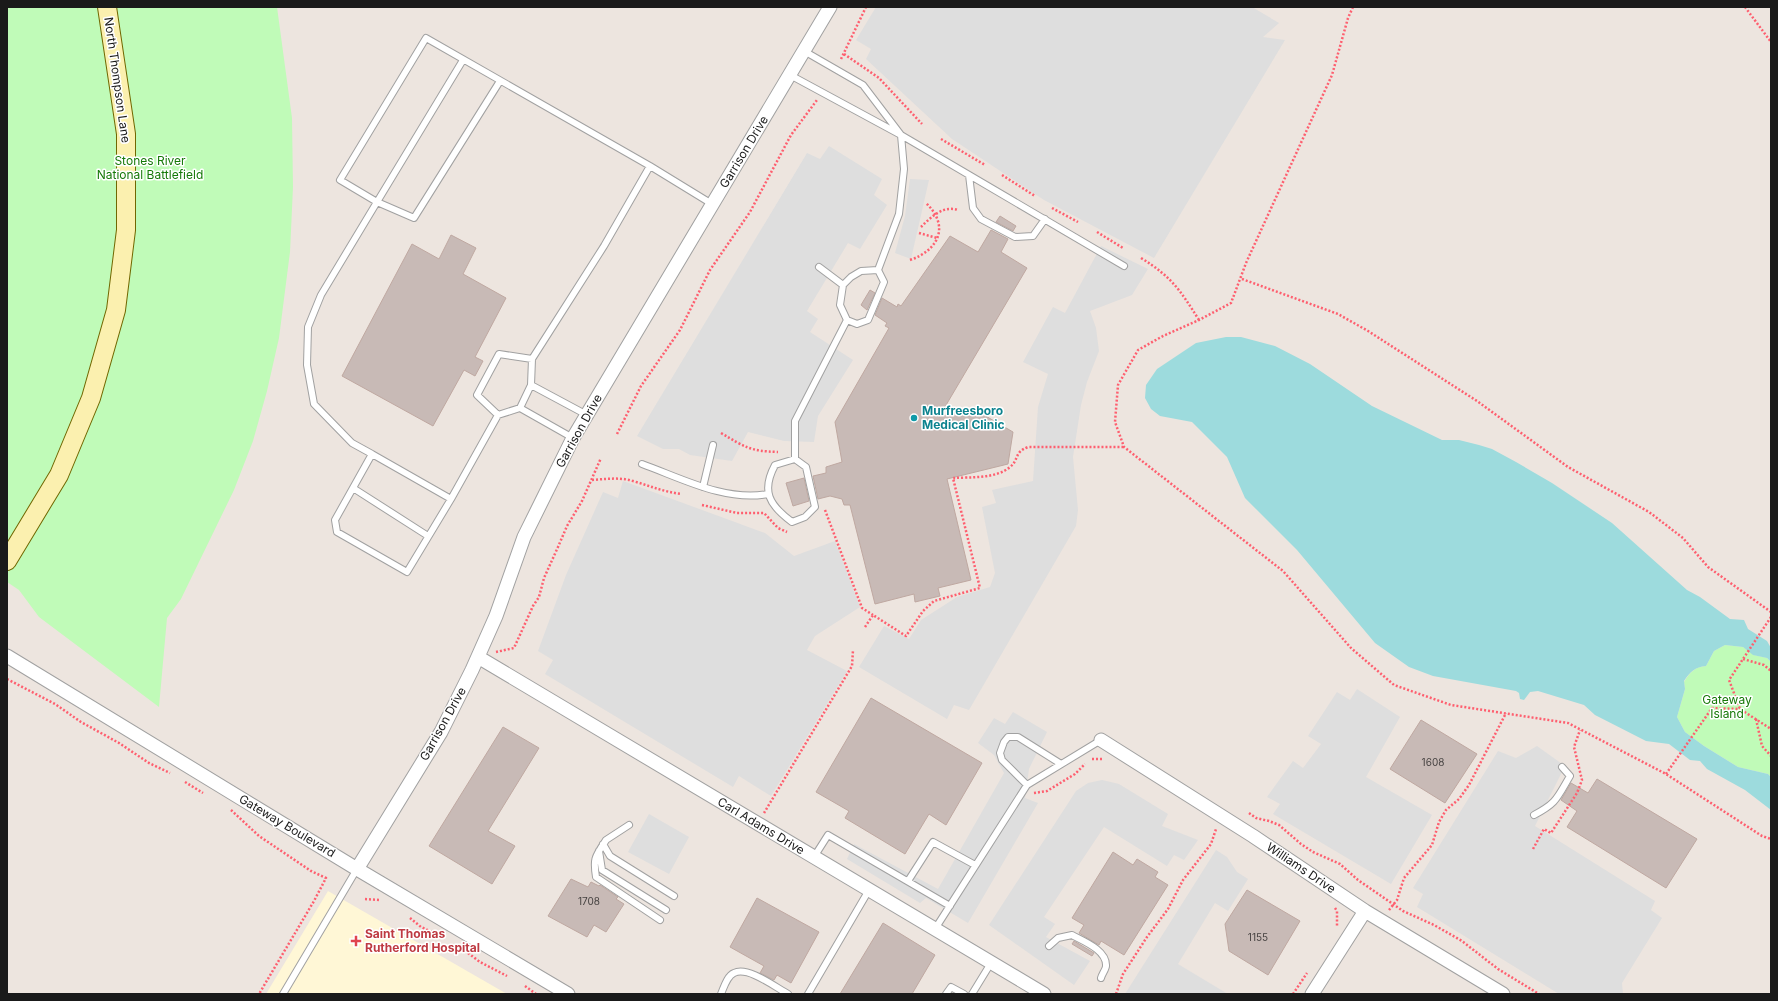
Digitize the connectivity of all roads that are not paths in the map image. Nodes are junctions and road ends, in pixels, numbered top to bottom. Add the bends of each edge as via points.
1 (107, 7) edge
2 (830, 7) edge
3 (804, 51) junction
4 (463, 60) junction
5 (790, 75) junction
6 (500, 81) junction
7 (901, 135) junction
8 (650, 166) junction
9 (970, 175) junction
10 (377, 202) junction
11 (712, 204) junction
12 (1045, 220) junction
13 (1124, 266) dead end
14 (819, 267) dead end
15 (878, 270) junction
16 (843, 285) junction
17 (847, 320) junction
18 (532, 358) junction
19 (532, 384) junction
20 (520, 408) junction
21 (498, 415) junction
22 (587, 415) junction
23 (573, 438) junction
24 (713, 445) dead end
25 (372, 454) junction
26 (795, 459) junction
27 (642, 464) dead end
28 (703, 487) junction
29 (353, 488) junction
30 (768, 494) junction
31 (451, 499) junction
32 (428, 536) junction
33 (7, 561) edge
34 (7, 656) edge
35 (478, 657) junction
36 (1101, 740) joint
37 (1061, 764) junction
38 (1562, 767) dead end
39 (1027, 785) junction
40 (1534, 815) dead end
41 (629, 825) dead end
42 (604, 844) junction
43 (599, 851) junction
44 (814, 857) junction
45 (975, 865) junction
46 (357, 869) junction
47 (908, 881) junction
48 (869, 890) junction
49 (674, 896) dead end
50 (950, 906) junction
51 (666, 910) dead end
52 (1366, 911) junction
53 (660, 920) dead end
54 (935, 929) junction
55 (1049, 946) dead end
56 (991, 963) junction
57 (1101, 978) dead end
58 (283, 994) edge
59 (568, 994) edge
60 (721, 994) edge
61 (788, 994) edge
62 (808, 994) edge
63 (946, 994) edge
64 (964, 994) edge
65 (972, 994) edge
66 (1044, 994) edge
67 (1312, 994) edge
68 (1503, 994) edge

1 - 33 main road, North Thompson Lane via 126,134 126,230 116,310 91,398 59,474
2 - 3 street, Garrison Drive
3 - 5 street, Garrison Drive
3 - 7 lane via 863,85
4 - 6 lane
4 - 10 lane
4 - 10 lane via 426,38 340,180
5 - 7 lane
5 - 11 street, Garrison Drive
6 - 8 lane
6 - 10 lane via 414,218
7 - 9 lane
7 - 15 lane via 904,169 899,214
8 - 11 lane
8 - 18 lane via 604,246
9 - 12 lane
9 - 12 lane via 973,208 981,219 1014,237 1033,236
10 - 25 lane via 321,295 308,327 307,365 314,404 352,443
11 - 22 street, Garrison Drive
12 - 13 lane
14 - 16 lane
15 - 16 lane via 861,271
15 - 17 lane via 884,282 868,320 857,324
16 - 17 lane via 840,305
17 - 26 lane via 795,421
18 - 19 lane
18 - 21 lane via 499,354 477,395
19 - 20 lane
19 - 22 lane
20 - 21 lane
20 - 23 lane
21 - 31 lane
22 - 23 street, Garrison Drive
23 - 35 street, Garrison Drive via 524,537 496,616
24 - 28 lane
25 - 29 lane
25 - 31 lane
26 - 30 lane via 775,465 768,477
26 - 30 lane via 806,467 815,507 805,518 792,522 778,511
27 - 28 lane
28 - 30 lane via 713,491 754,497
29 - 32 lane
29 - 32 lane via 335,520 337,532 407,572
31 - 32 lane
34 - 46 street, Gateway Boulevard
35 - 44 street, Carl Adams Drive
35 - 46 street, Garrison Drive via 441,732
36 - 37 lane
36 - 52 street, Williams Drive
37 - 39 lane
37 - 39 lane via 1018,737 1008,737 1000,752 1002,760
38 - 40 lane via 1570,776 1556,801
39 - 45 lane
41 - 42 lane
42 - 43 lane
42 - 49 lane via 610,856
43 - 51 lane via 602,870
43 - 53 lane via 593,861 596,877
44 - 47 lane via 828,835
44 - 48 street, Carl Adams Drive
45 - 47 lane via 933,842
45 - 50 lane
46 - 58 lane
46 - 59 street, Gateway Boulevard
47 - 50 lane
48 - 54 street, Carl Adams Drive
48 - 62 lane
50 - 54 lane
52 - 67 street
52 - 68 street, Williams Drive
54 - 56 street, Carl Adams Drive
55 - 57 lane via 1058,938 1072,934 1100,952 1104,958 1106,966
56 - 65 lane
56 - 66 street, Carl Adams Drive
60 - 61 lane via 726,981 733,973 742,971 751,973
63 - 64 lane via 951,987

